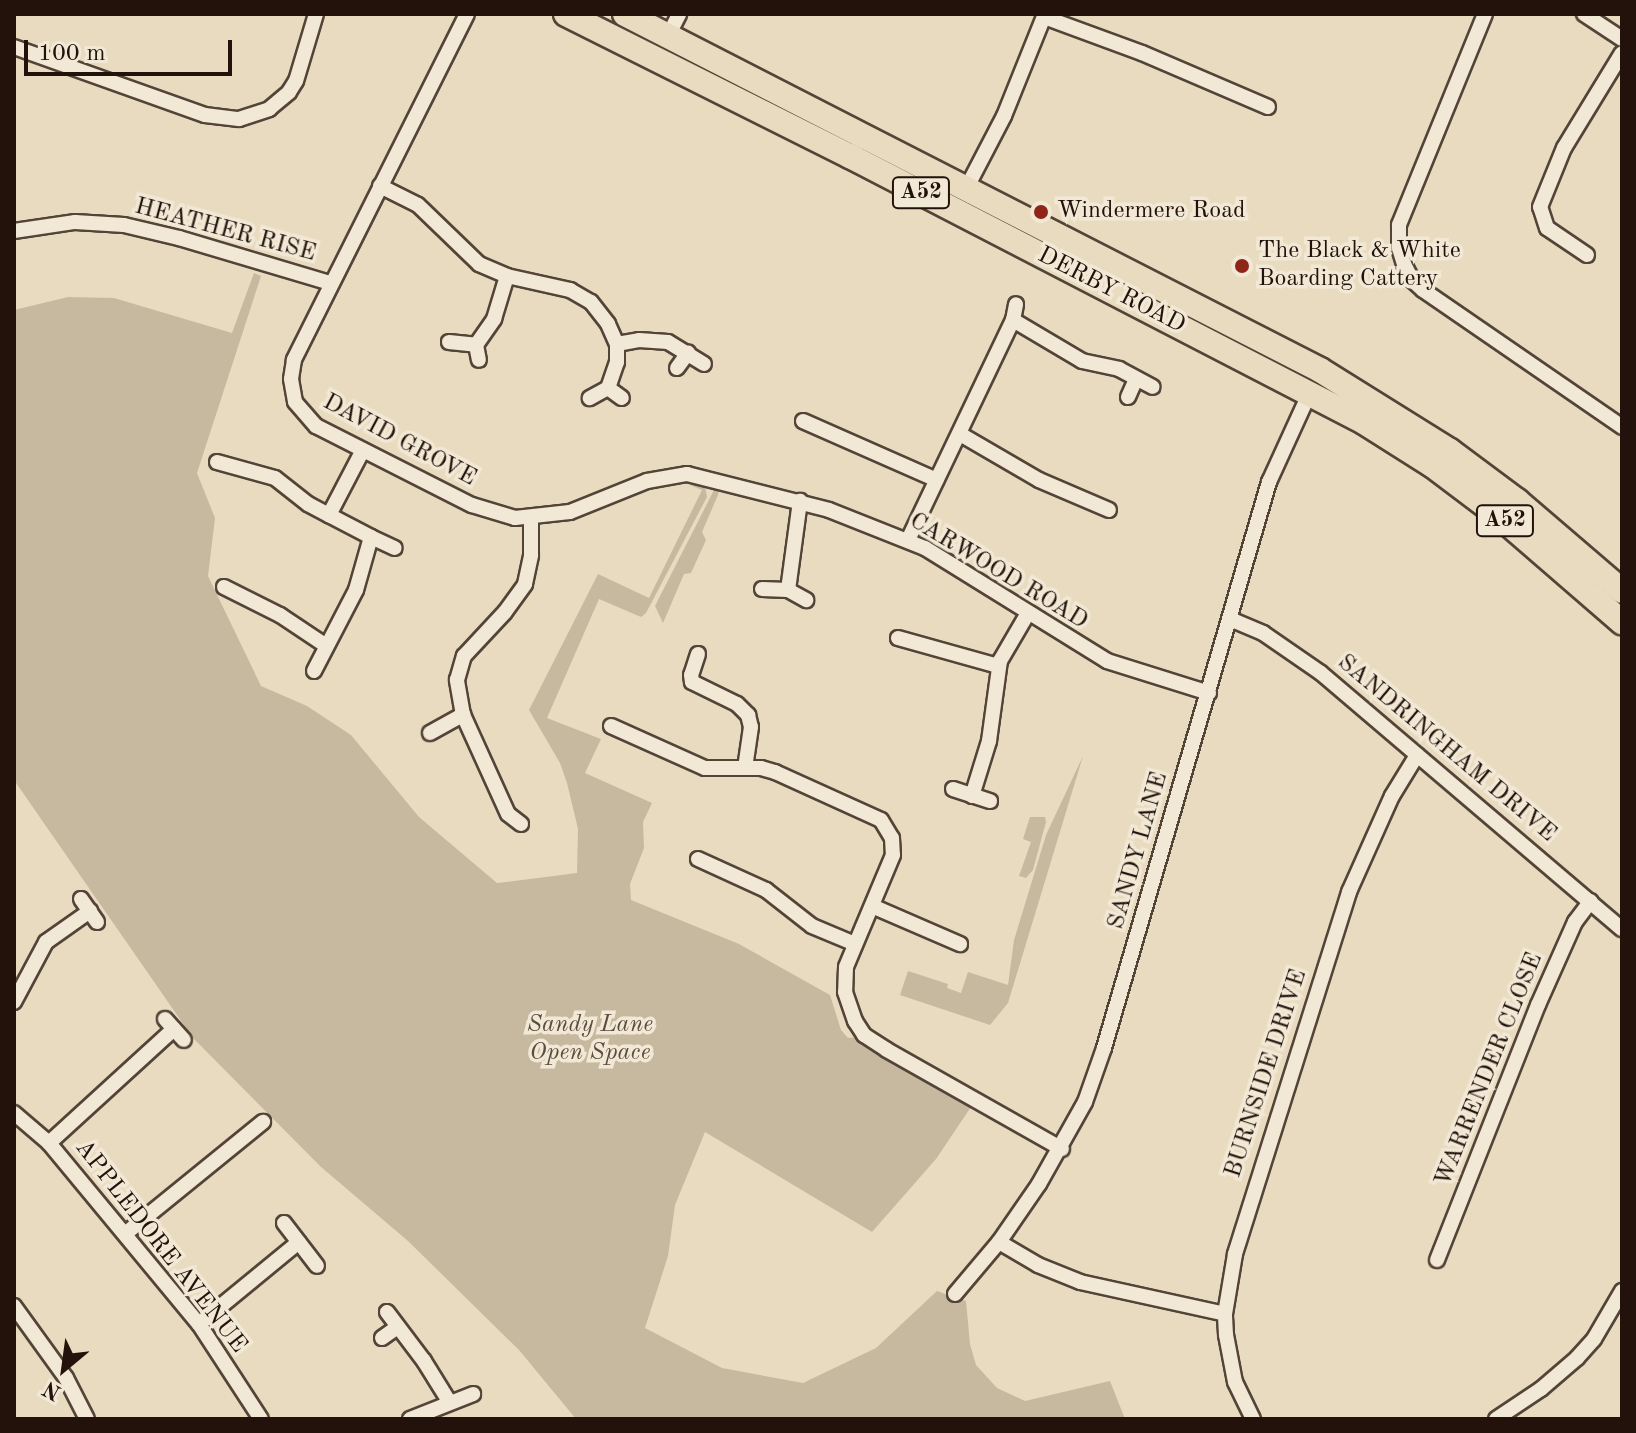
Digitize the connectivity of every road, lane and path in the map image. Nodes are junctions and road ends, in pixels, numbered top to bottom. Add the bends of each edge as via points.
1 (316, 14) edge
2 (467, 14) edge
3 (566, 14) edge
4 (625, 14) edge
5 (1485, 14) edge
6 (1584, 14) edge
7 (1044, 16) edge
8 (674, 25) edge
9 (1622, 39) edge
10 (14, 47) edge
11 (1622, 53) edge
12 (1268, 107) dead end
13 (380, 186) junction
14 (966, 189) junction
15 (15, 226) edge
16 (1587, 255) dead end
17 (507, 276) junction
18 (330, 283) junction
19 (1016, 304) dead end
20 (1013, 320) junction
21 (449, 342) dead end
22 (617, 344) junction
23 (688, 353) junction
24 (704, 364) dead end
25 (677, 368) dead end
26 (1136, 379) junction
27 (1153, 387) dead end
28 (608, 388) junction
29 (1310, 392) junction
30 (1128, 397) dead end
31 (590, 398) dead end
32 (622, 398) dead end
33 (803, 421) dead end
34 (1622, 427) edge
35 (960, 434) junction
36 (237, 449) dead end
37 (363, 450) junction
38 (217, 462) dead end
39 (233, 465) junction
40 (717, 479) joint
41 (937, 480) junction
42 (800, 501) junction
43 (1086, 501) junction
44 (1109, 510) dead end
45 (329, 515) junction
46 (1078, 516) dead end
47 (531, 518) junction
48 (371, 537) junction
49 (908, 540) junction
50 (395, 548) dead end
51 (224, 587) dead end
52 (762, 589) dead end
53 (788, 590) junction
54 (1622, 591) edge
55 (239, 594) junction
56 (806, 600) dead end
57 (231, 608) dead end
58 (1028, 613) junction
59 (1230, 619) junction
60 (1622, 622) edge
61 (898, 638) dead end
62 (325, 645) junction
63 (698, 654) dead end
64 (998, 666) junction
65 (314, 671) dead end
66 (1209, 693) junction
67 (463, 715) junction
68 (611, 726) dead end
69 (430, 733) dead end
70 (1417, 755) junction
71 (745, 768) junction
72 (953, 789) dead end
73 (972, 796) junction
74 (990, 801) dead end
75 (521, 824) dead end
76 (698, 859) dead end
77 (81, 899) dead end
78 (1591, 901) junction
79 (872, 906) junction
80 (1622, 929) edge
81 (855, 944) junction
82 (960, 944) dead end
83 (14, 1002) edge
84 (175, 1029) dead end
85 (14, 1113) edge
86 (263, 1122) dead end
87 (49, 1143) junction
88 (1062, 1149) junction
89 (284, 1223) dead end
90 (125, 1234) junction
91 (299, 1242) junction
92 (999, 1242) junction
93 (1437, 1260) dead end
94 (317, 1266) dead end
95 (1622, 1291) edge
96 (955, 1294) dead end
97 (14, 1306) edge
98 (387, 1312) dead end
99 (1225, 1314) junction
100 (199, 1324) junction
101 (398, 1327) junction
102 (382, 1338) dead end
103 (473, 1394) dead end
104 (450, 1403) junction
105 (87, 1419) edge
106 (261, 1419) edge
107 (410, 1419) edge
108 (1253, 1419) edge
109 (1496, 1419) edge

1 - 10 street via 289,92 269,109 239,119 205,115
2 - 13 street, DAVID GROVE
3 - 29 highway, DERBY ROAD / A52
4 - 8 highway, DERBY ROAD / A52
5 - 34 street via 1399,225 1404,264 1423,290
6 - 9 street
7 - 12 street
7 - 14 street via 1004,116
8 - 14 highway, DERBY ROAD / A52
11 - 16 street via 1568,139 1540,207 1547,228
13 - 17 street via 418,205 479,264
13 - 18 street, DAVID GROVE
14 - 54 highway, DERBY ROAD / A52 via 1320,370 1378,405 1517,501
15 - 18 street, HEATHER RISE via 124,225
17 - 21 street via 477,352
17 - 22 street via 583,296 601,312
18 - 37 street, DAVID GROVE via 294,360 293,393 301,412 316,426
19 - 20 street
20 - 26 street via 1082,361 1119,369
20 - 35 street
22 - 23 street via 656,340
22 - 28 street via 616,371
23 - 24 street
23 - 25 street
26 - 27 street
26 - 30 street
28 - 31 street
28 - 32 street
29 - 59 street, SANDY LANE via 1269,482
29 - 60 highway, DERBY ROAD / A52 via 1432,465
33 - 41 street
35 - 41 street
35 - 43 street
36 - 39 street
37 - 45 street
37 - 47 street, DAVID GROVE via 472,505
38 - 39 street
39 - 45 street via 275,478
40 - 42 street, CARWOOD ROAD
40 - 47 street, DAVID GROVE via 671,475 570,512
41 - 49 street
42 - 49 street, CARWOOD ROAD
42 - 53 street
43 - 44 street
43 - 46 street
45 - 48 street
47 - 67 street via 525,584 460,664 457,691
48 - 50 street
48 - 62 street via 356,590
49 - 58 street, CARWOOD ROAD
51 - 55 street
52 - 53 street
53 - 56 street
55 - 57 street
55 - 62 street
58 - 64 street
58 - 66 street, CARWOOD ROAD via 1107,661
59 - 66 street, SANDY LANE
59 - 70 street, SANDRINGHAM DRIVE via 1263,633 1321,673
61 - 64 street
62 - 65 street
63 - 71 street via 692,682 748,715
64 - 73 street via 989,741
66 - 88 street, SANDY LANE via 1104,1048
67 - 69 street
67 - 75 street via 503,819
68 - 71 street via 705,768
70 - 78 street, SANDRINGHAM DRIVE
70 - 99 street, BURNSIDE DRIVE via 1349,892 1245,1215
71 - 79 street via 775,772 881,820 892,838 893,855
72 - 73 street
73 - 74 street
76 - 81 street via 766,890 812,926
77 - 83 street via 94,917 46,942
78 - 80 street, SANDRINGHAM DRIVE
78 - 93 street, WARRENDER CLOSE via 1575,922 1538,1005
79 - 81 street
79 - 82 street
81 - 88 street via 846,967 845,992 849,1011 864,1035
84 - 87 street
85 - 87 street, APPLEDORE AVENUE
86 - 90 street
87 - 90 street, APPLEDORE AVENUE
88 - 92 street, SANDY LANE
89 - 91 street
90 - 100 street, APPLEDORE AVENUE
91 - 94 street
91 - 100 street
92 - 96 street, SANDY LANE
92 - 99 street via 1080,1282
95 - 109 street via 1577,1358
97 - 105 street via 66,1378
98 - 101 street
99 - 108 street, BURNSIDE DRIVE via 1235,1382
100 - 106 street, APPLEDORE AVENUE
101 - 102 street
101 - 104 street
103 - 104 street
104 - 107 street

